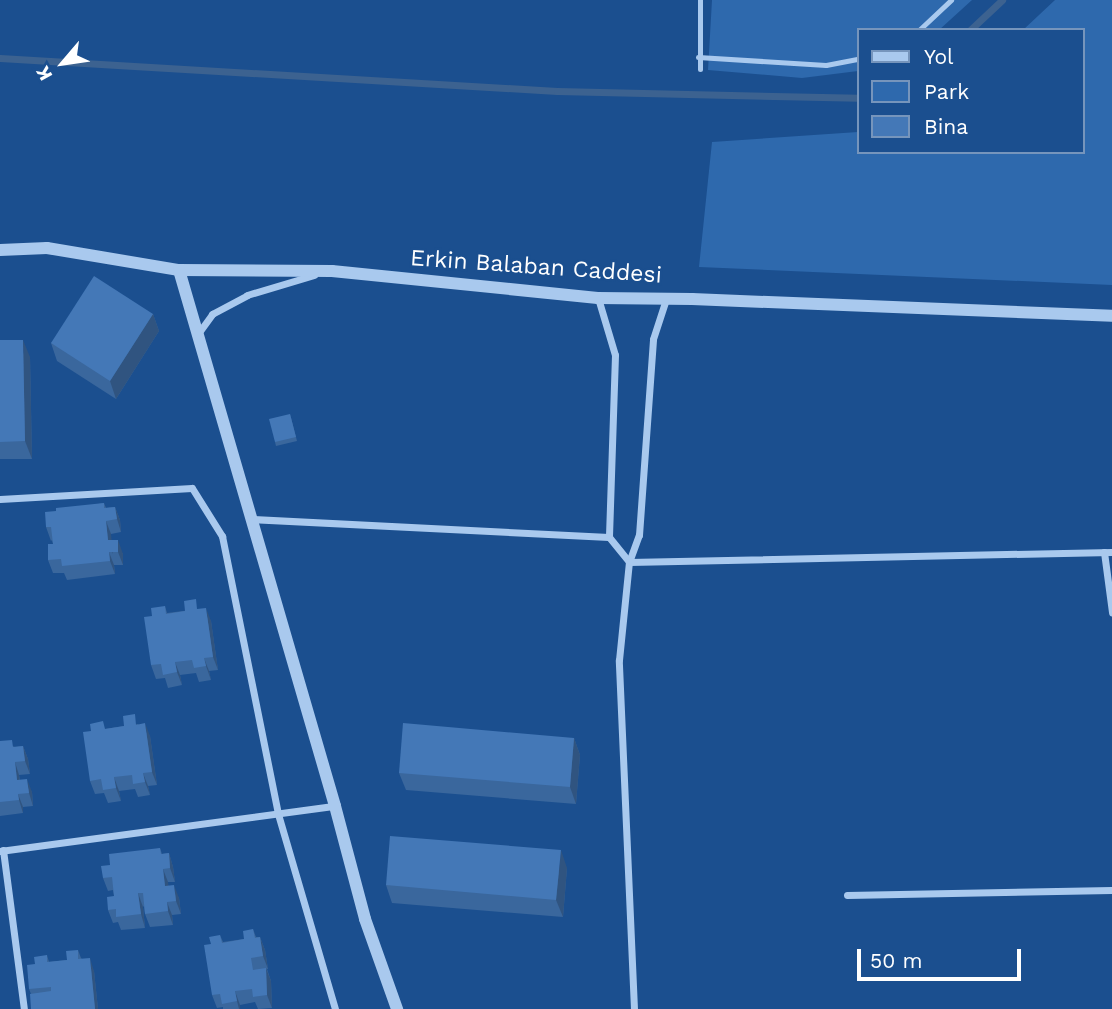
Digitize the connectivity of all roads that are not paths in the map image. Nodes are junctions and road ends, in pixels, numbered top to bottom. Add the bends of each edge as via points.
1 (700, 0) edge
2 (951, 0) edge
3 (921, 28) edge
4 (698, 57) junction
5 (856, 59) edge
6 (700, 69) dead end
7 (0, 250) edge
8 (179, 270) junction
9 (332, 271) junction
10 (598, 298) junction
11 (666, 299) junction
12 (1112, 316) edge
13 (197, 335) junction
14 (0, 499) edge
15 (251, 519) junction
16 (609, 537) junction
17 (1108, 552) edge
18 (629, 562) junction
19 (1112, 612) edge
20 (335, 806) junction
21 (278, 814) junction
22 (1, 851) edge
23 (1112, 890) edge
24 (846, 895) dead end
25 (24, 1009) edge
26 (335, 1009) edge
27 (397, 1009) edge
28 (634, 1009) edge

1 - 4 lane
2 - 3 lane
4 - 5 lane via 826,65
4 - 6 lane
7 - 8 street, Erkin Balaban Caddesi via 47,248
8 - 9 street, Erkin Balaban Caddesi
8 - 13 street
9 - 10 street, Erkin Balaban Caddesi
9 - 13 street via 247,295 212,314
10 - 11 street, Erkin Balaban Caddesi
10 - 16 street via 615,355
11 - 12 street, Erkin Balaban Caddesi
11 - 18 street via 653,339 639,535
13 - 15 street
14 - 21 street via 192,488 222,536
15 - 16 street
15 - 20 street
16 - 18 street
17 - 18 street
17 - 19 street
18 - 28 street via 619,660
20 - 21 street
20 - 27 street via 365,919
21 - 22 street
21 - 26 street
22 - 25 street
23 - 24 street

